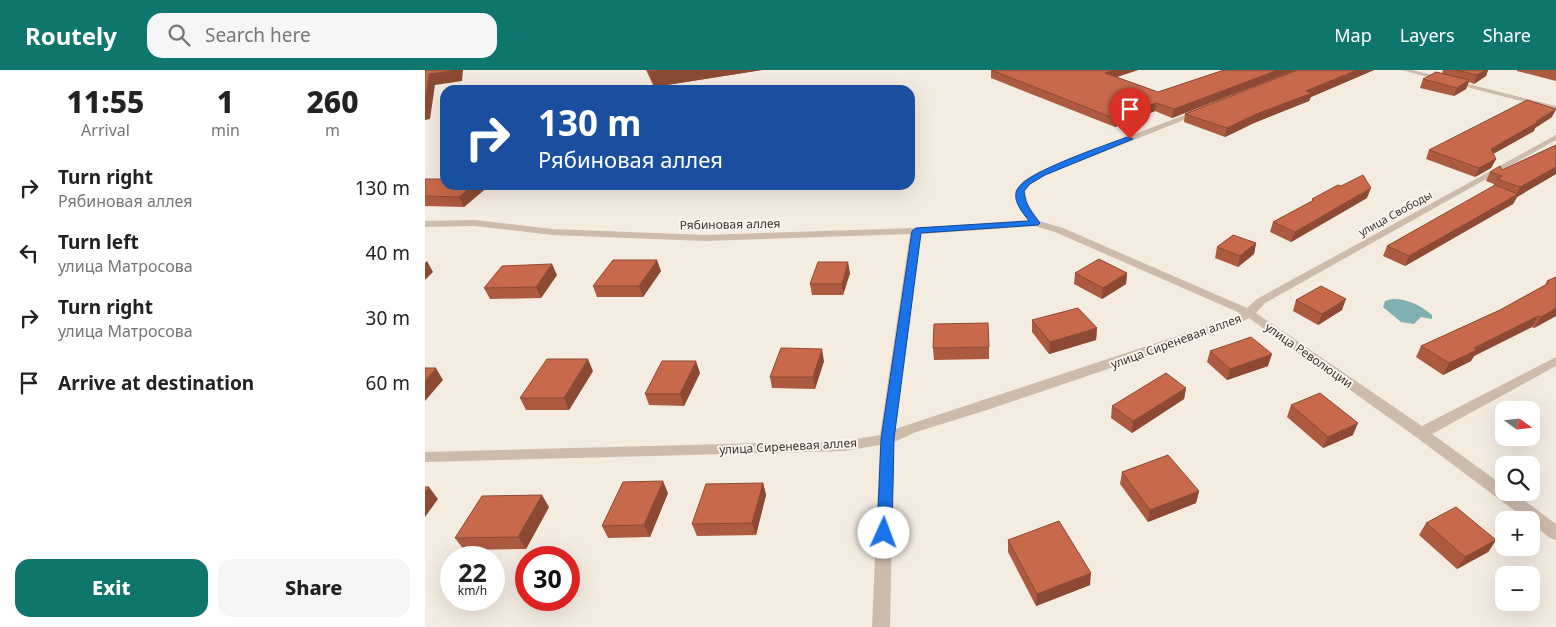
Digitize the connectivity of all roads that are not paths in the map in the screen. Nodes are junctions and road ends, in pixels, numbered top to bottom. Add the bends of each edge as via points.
1 (1404, 70) edge
2 (1211, 108) edge
3 (1556, 108) edge
4 (1556, 137) edge
5 (1035, 223) junction
6 (425, 224) edge
7 (916, 231) junction
8 (1249, 313) junction
9 (1556, 361) edge
10 (1421, 432) junction
11 (887, 439) junction
12 (425, 457) edge
13 (1556, 533) edge
14 (881, 627) edge

1 - 3 street
2 - 5 street via 1027,182 1020,191 1021,199
4 - 8 street, улица Свободы via 1261,301
5 - 7 street, Рябиновая аллея
5 - 8 street, улица Революции via 1059,230
6 - 7 street, Рябиновая аллея via 475,223 552,232 705,238
7 - 11 street
8 - 10 street, улица Революции
8 - 11 street, улица Сиреневая аллея via 1224,326 911,428
9 - 10 street
10 - 13 street, улица Революции
11 - 12 street, улица Сиреневая аллея via 844,446
11 - 14 street

